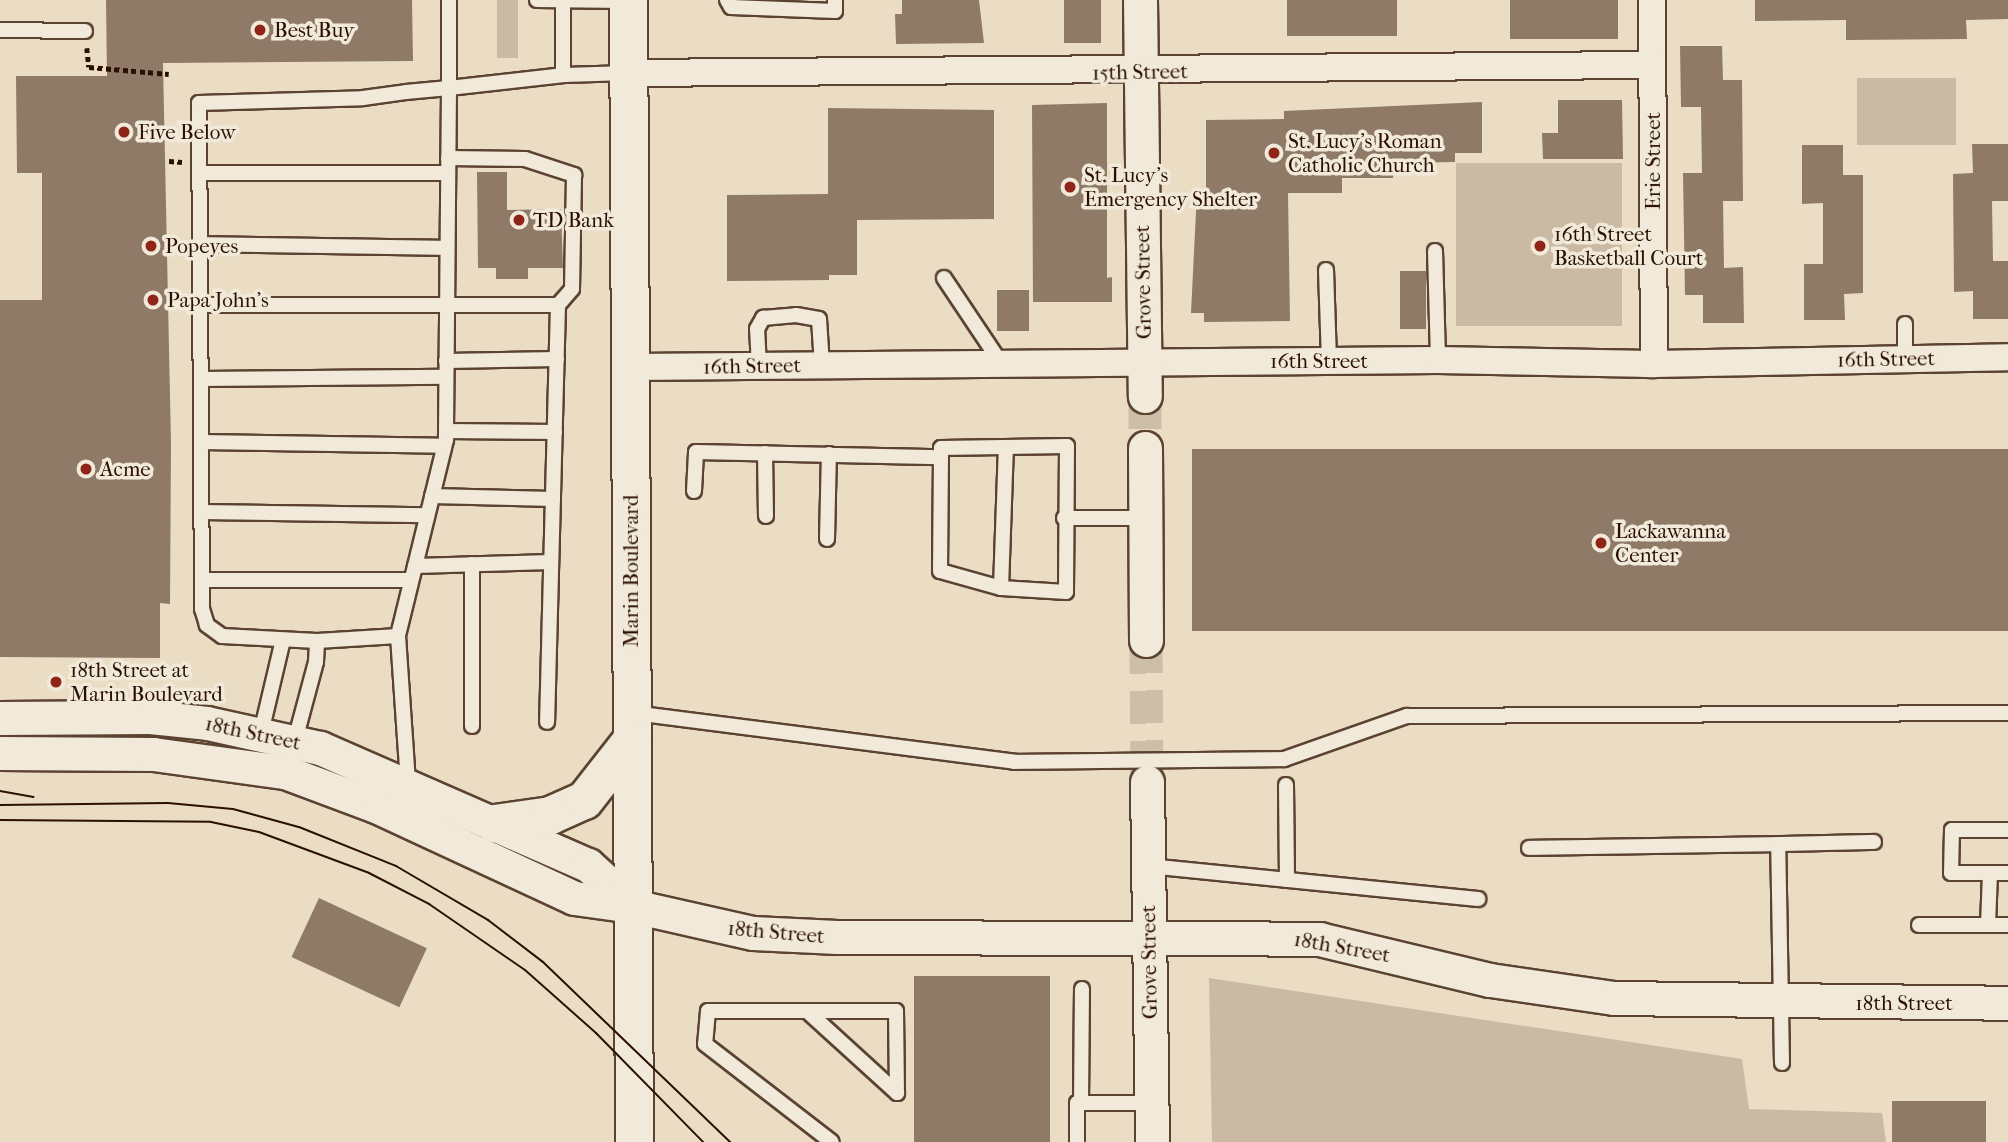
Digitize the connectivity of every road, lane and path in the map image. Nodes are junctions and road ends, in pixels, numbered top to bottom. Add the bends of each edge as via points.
1 (449, 0) edge
2 (537, 0) edge
3 (727, 0) edge
4 (835, 0) edge
5 (1140, 0) edge
6 (1652, 0) edge
7 (592, 1) edge
8 (628, 1) edge
9 (563, 3) junction
10 (0, 30) edge
11 (85, 31) joint
12 (1652, 65) junction
13 (1140, 72) junction
14 (628, 73) junction
15 (169, 74) dead end
16 (563, 75) junction
17 (449, 88) junction
18 (448, 158) junction
19 (200, 173) junction
20 (448, 173) junction
21 (200, 244) junction
22 (447, 248) junction
23 (1435, 251) dead end
24 (1326, 270) dead end
25 (944, 278) dead end
26 (200, 304) junction
27 (447, 304) junction
28 (558, 305) junction
29 (1905, 324) dead end
30 (2008, 357) edge
31 (557, 359) junction
32 (1905, 359) junction
33 (1329, 360) junction
34 (1438, 360) junction
35 (446, 361) junction
36 (1144, 362) junction
37 (1001, 363) junction
38 (1654, 364) junction
39 (822, 365) junction
40 (759, 366) junction
41 (631, 367) junction
42 (446, 377) junction
43 (201, 379) junction
44 (1144, 396) tunnel mouth
45 (555, 432) junction
46 (445, 439) junction
47 (201, 442) junction
48 (1006, 447) junction
49 (1145, 447) tunnel mouth
50 (765, 453) junction
51 (829, 454) junction
52 (941, 457) junction
53 (694, 491) dead end
54 (432, 496) junction
55 (553, 499) junction
56 (202, 512) junction
57 (427, 515) junction
58 (766, 516) dead end
59 (1064, 518) junction
60 (1145, 519) junction
61 (827, 539) dead end
62 (551, 562) junction
63 (472, 564) junction
64 (413, 573) junction
65 (202, 580) junction
66 (1001, 587) junction
67 (398, 636) junction
68 (283, 640) junction
69 (1146, 640) tunnel mouth
70 (317, 641) junction
71 (2008, 713) edge
72 (0, 718) edge
73 (547, 722) dead end
74 (471, 726) dead end
75 (630, 726) junction
76 (261, 732) junction
77 (295, 741) junction
78 (0, 753) edge
79 (253, 765) junction
80 (285, 772) junction
81 (1147, 782) tunnel mouth
82 (408, 783) junction
83 (1286, 785) dead end
84 (494, 823) junction
85 (2008, 830) edge
86 (1874, 842) dead end
87 (1778, 844) junction
88 (1529, 848) dead end
89 (1148, 866) junction
90 (1990, 873) junction
91 (2008, 873) edge
92 (1287, 880) junction
93 (1478, 899) dead end
94 (633, 906) junction
95 (1919, 925) dead end
96 (1988, 925) junction
97 (2008, 925) edge
98 (1149, 936) junction
99 (1082, 989) dead end
100 (1779, 1003) junction
101 (2008, 1003) edge
102 (807, 1011) junction
103 (1782, 1063) dead end
104 (1081, 1103) junction
105 (1152, 1103) junction
106 (634, 1142) edge
107 (832, 1142) edge
108 (1077, 1142) edge
109 (1152, 1142) edge

1 - 17 lane
2 - 9 lane
3 - 4 lane via 731,7 835,11
5 - 13 street, Grove Street
6 - 12 street, Erie Street
7 - 8 lane
7 - 9 lane
8 - 14 main road, Marin Boulevard
9 - 16 lane
10 - 11 lane
11 - 15 path via 89,67
12 - 13 street, 15th Street
12 - 38 street, Erie Street
13 - 14 street, 15th Street
13 - 36 street, Grove Street
14 - 16 lane
14 - 41 main road, Marin Boulevard
16 - 17 lane
17 - 18 lane
17 - 19 lane via 363,98 206,100 196,112
18 - 20 lane
18 - 28 lane via 525,159 575,175 572,289
19 - 20 lane
19 - 21 lane
20 - 22 lane
21 - 22 lane
21 - 26 lane
22 - 27 lane
23 - 34 lane
24 - 33 lane
25 - 37 lane
26 - 27 lane
26 - 43 lane
27 - 28 lane
27 - 35 lane
28 - 31 lane
29 - 32 lane
30 - 32 street, 16th Street
31 - 35 lane
31 - 45 lane
32 - 38 street, 16th Street
33 - 34 street, 16th Street
33 - 36 street, 16th Street
34 - 38 street, 16th Street
35 - 42 lane
36 - 37 street, 16th Street
36 - 44 street, Grove Street
37 - 39 street, 16th Street
39 - 40 street, 16th Street
39 - 40 lane via 819,319 796,315 763,318 758,329
40 - 41 street, 16th Street
41 - 75 main road, Marin Boulevard
42 - 43 lane
42 - 46 lane
43 - 47 lane
45 - 46 lane
45 - 55 lane
46 - 47 lane
46 - 54 lane
47 - 56 lane
48 - 52 lane via 941,448
48 - 59 lane via 1067,446
48 - 66 lane
49 - 60 street
50 - 51 lane
50 - 53 lane via 696,452
50 - 58 lane
51 - 52 lane
51 - 61 lane
52 - 66 lane via 940,571
54 - 55 lane
54 - 57 lane
55 - 62 lane
56 - 57 lane
56 - 65 lane
57 - 64 lane
59 - 60 lane
59 - 66 lane via 1066,592
60 - 69 street
62 - 63 lane
62 - 73 lane
63 - 64 lane
63 - 74 lane
64 - 65 lane
64 - 67 lane
65 - 68 lane via 204,618 214,632 232,638
67 - 70 lane
67 - 82 lane
68 - 70 lane
68 - 76 lane
70 - 77 lane via 316,662
71 - 75 lane via 1408,716 1284,760 1014,762
72 - 76 street, 18th Street via 150,717
75 - 84 main road via 594,792 573,807
75 - 94 main road, Marin Boulevard
76 - 77 street, 18th Street
76 - 79 lane
77 - 80 lane
77 - 82 street, 18th Street
78 - 79 street, 18th Street via 153,754
79 - 80 street, 18th Street
80 - 94 street, 18th Street via 376,806 574,898
81 - 89 street, Grove Street
82 - 84 street, 18th Street
83 - 92 lane
84 - 94 street, 18th Street via 588,864
85 - 90 lane via 1952,830 1951,873
86 - 87 lane
87 - 88 lane
87 - 100 lane
89 - 92 lane
89 - 98 street, Grove Street
90 - 91 lane
90 - 96 lane
92 - 93 lane
94 - 98 street, 18th Street via 780,936
94 - 106 main road, Marin Boulevard
95 - 96 lane
96 - 97 lane
98 - 100 street, 18th Street via 1319,939 1490,980 1614,998
98 - 105 street, Grove Street
99 - 104 lane
100 - 101 street, 18th Street
100 - 103 lane
102 - 102 lane via 896,1012 897,1093 877,1075
102 - 107 lane via 708,1011 705,1044
104 - 105 lane
104 - 108 lane via 1077,1103
105 - 109 street, Grove Street

